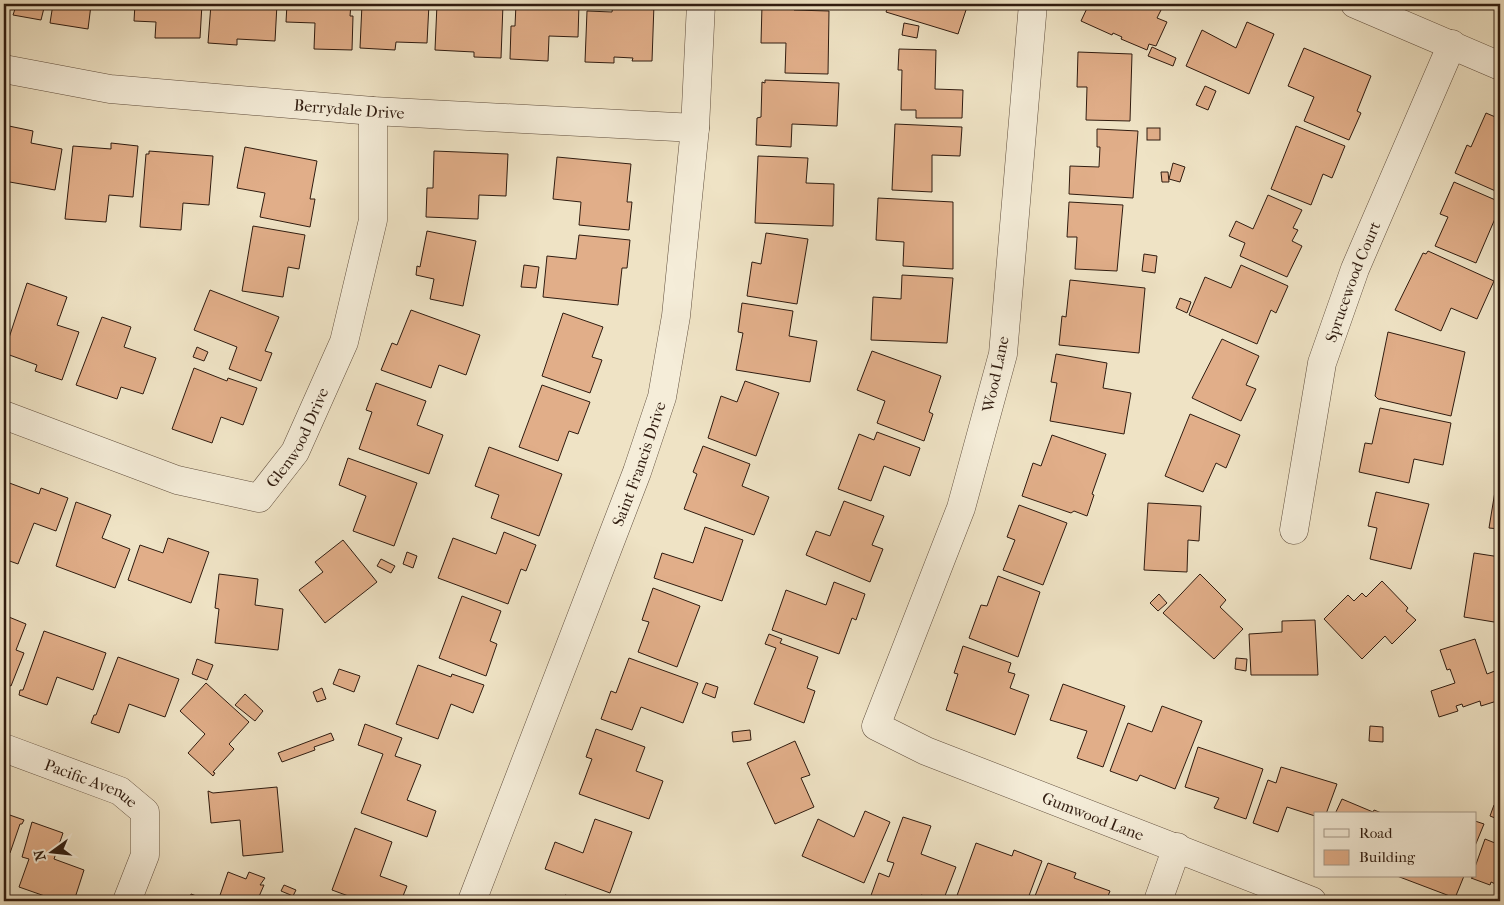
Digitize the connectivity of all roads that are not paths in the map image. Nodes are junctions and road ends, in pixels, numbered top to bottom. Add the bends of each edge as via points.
1 (701, 4) edge
2 (1033, 4) edge
3 (1355, 4) edge
4 (1452, 44) junction
5 (1500, 66) edge
6 (4, 69) edge
7 (374, 111) junction
8 (695, 128) junction
9 (4, 415) edge
10 (1294, 530) dead end
11 (876, 726) joint
12 (4, 748) edge
13 (1177, 847) junction
14 (127, 901) edge
15 (472, 901) edge
16 (1158, 901) edge
17 (1312, 901) edge

1 - 8 street, Saint Francis Drive
2 - 11 street, Wood Lane via 1003,354 961,508
3 - 4 street
4 - 5 street
4 - 10 street, Sprucewood Court via 1355,269 1322,363
6 - 7 street, Berrydale Drive via 110,89
7 - 8 street, Berrydale Drive
7 - 9 street, Glenwood Drive via 373,220 344,342 295,452 259,498 177,480
8 - 15 street, Saint Francis Drive via 676,316 662,397 637,472
11 - 13 street, Gumwood Lane via 926,750
12 - 14 street, Pacific Avenue via 120,791 145,812 145,855
13 - 16 street
13 - 17 street, Gumwood Lane

